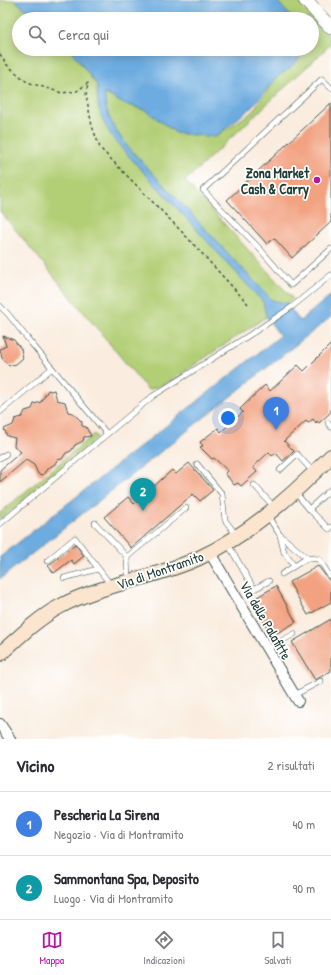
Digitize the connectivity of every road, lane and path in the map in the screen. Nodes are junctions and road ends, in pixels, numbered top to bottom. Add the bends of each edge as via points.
1 (305, 0) edge
2 (316, 12) edge
3 (319, 15) edge
4 (331, 28) edge
5 (0, 54) edge
6 (331, 88) edge
7 (331, 249) edge
8 (331, 275) edge
9 (250, 306) dead end
10 (1, 309) edge
11 (52, 368) junction
12 (0, 412) edge
13 (107, 434) junction
14 (6, 454) dead end
15 (331, 456) edge
16 (0, 458) edge
17 (197, 464) dead end
18 (280, 470) dead end
19 (314, 474) junction
20 (254, 485) dead end
21 (331, 489) edge
22 (294, 491) junction
23 (186, 508) dead end
24 (310, 509) junction
25 (270, 511) junction
26 (95, 523) dead end
27 (0, 524) edge
28 (331, 527) edge
29 (280, 534) junction
30 (232, 539) junction
31 (210, 552) junction
32 (127, 557) junction
33 (307, 558) junction
34 (47, 561) dead end
35 (294, 566) junction
36 (98, 568) junction
37 (282, 574) dead end
38 (64, 578) dead end
39 (331, 578) edge
40 (269, 581) dead end
41 (128, 582) junction
42 (112, 587) junction
43 (294, 634) dead end
44 (267, 649) junction
45 (0, 654) edge
46 (321, 681) dead end
47 (296, 698) joint
48 (0, 724) edge
49 (10, 739) edge

1 - 2 street
3 - 4 street
5 - 9 path via 6,64 27,82 62,93 77,91 88,83 86,94 92,126 100,148
6 - 7 lane via 322,79 203,190 291,285
8 - 13 lane via 268,323 153,396
10 - 11 lane
11 - 12 lane
11 - 13 lane
13 - 27 lane
14 - 16 lane
15 - 19 main road, Via di Montramito
17 - 30 lane via 222,494 225,520
18 - 19 lane via 297,454
19 - 22 main road, Via di Montramito
20 - 25 lane
21 - 24 lane
22 - 24 lane
22 - 25 main road, Via di Montramito
23 - 32 lane
24 - 28 lane via 328,530
25 - 29 lane
25 - 30 main road, Via di Montramito
26 - 32 lane
29 - 33 lane
29 - 35 lane via 284,552
30 - 31 main road, Via di Montramito
30 - 40 lane via 254,589
31 - 41 main road, Via di Montramito via 160,573
31 - 44 street, Via delle Palafitte
32 - 41 lane
33 - 35 lane
33 - 39 lane via 319,559
34 - 36 lane via 75,538
35 - 37 lane
36 - 38 lane
36 - 42 lane
41 - 42 main road, Via di Montramito
42 - 45 main road, Via di Montramito via 53,610
43 - 44 lane
44 - 47 street, Via delle Palafitte
46 - 47 lane
48 - 49 street

